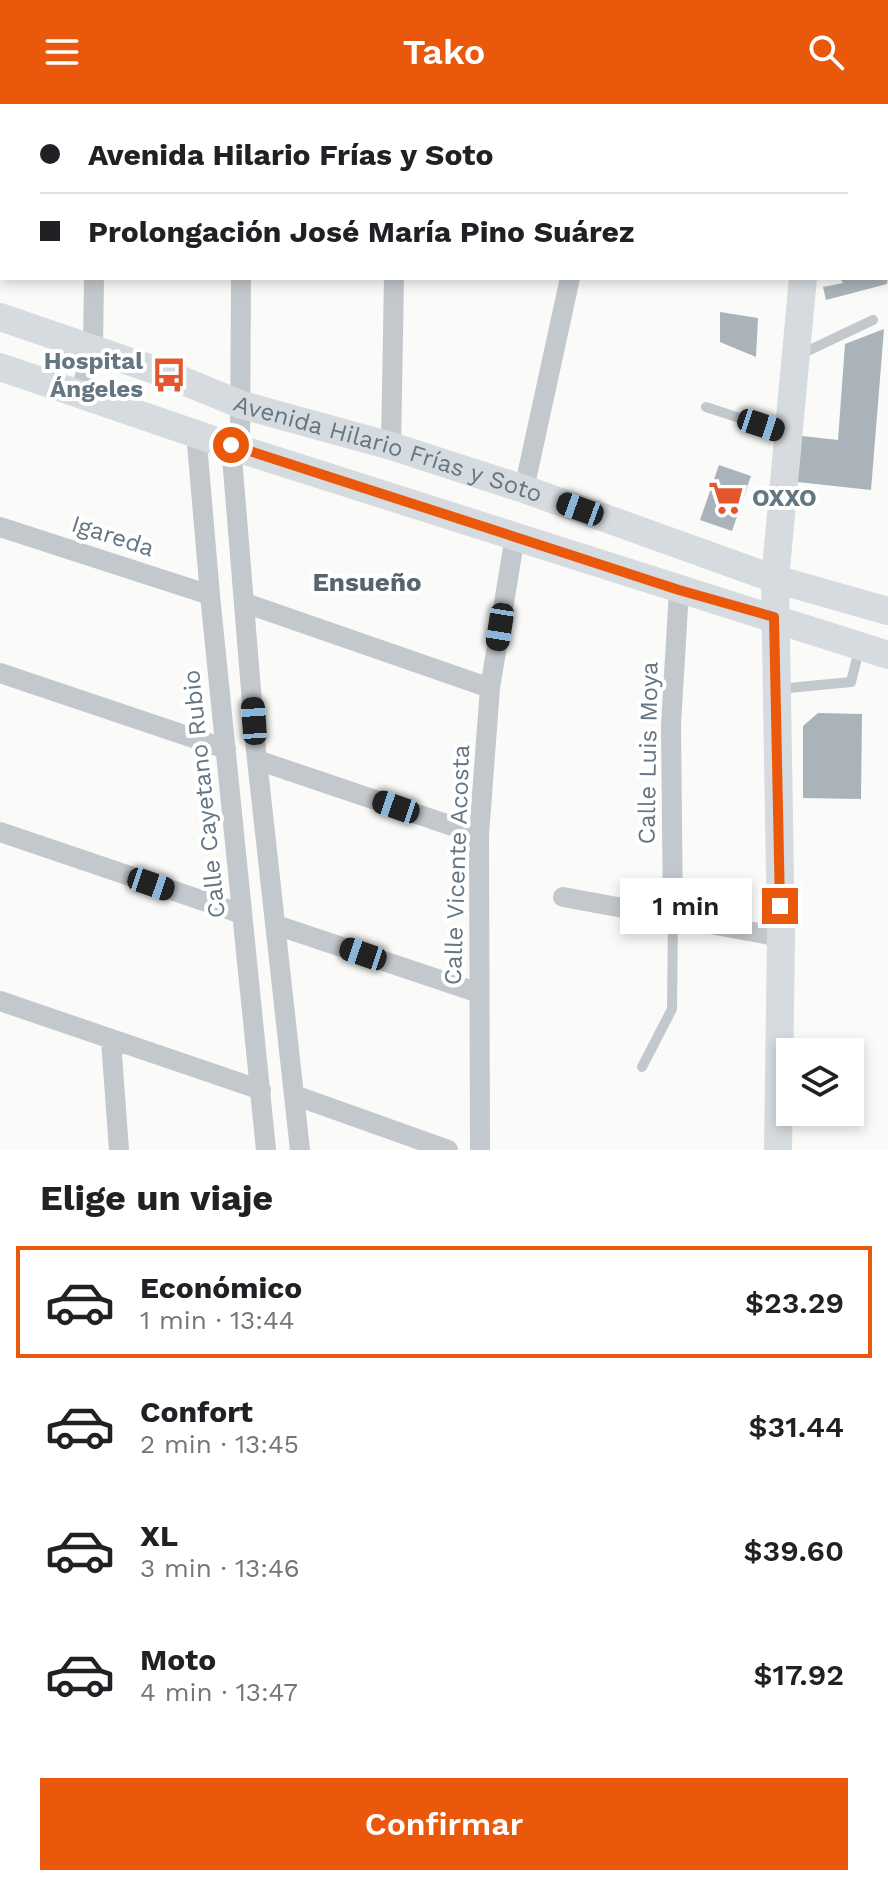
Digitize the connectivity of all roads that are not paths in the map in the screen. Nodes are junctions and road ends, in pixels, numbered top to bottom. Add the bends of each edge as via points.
1 (94, 280) edge
2 (241, 280) edge
3 (394, 280) edge
4 (570, 280) edge
5 (803, 280) edge
6 (0, 317) edge
7 (873, 320) dead end
8 (93, 348) junction
9 (796, 357) junction
10 (0, 367) edge
11 (80, 394) junction
12 (242, 405) junction
13 (706, 407) dead end
14 (196, 432) junction
15 (788, 434) junction
16 (391, 446) junction
17 (236, 447) junction
18 (524, 489) junction
19 (0, 527) edge
20 (515, 536) junction
21 (775, 579) junction
22 (679, 590) junction
23 (210, 595) junction
24 (245, 603) junction
25 (888, 611) edge
26 (774, 617) junction
27 (860, 646) junction
28 (888, 655) edge
29 (0, 673) edge
30 (490, 688) junction
31 (776, 689) junction
32 (226, 749) junction
33 (257, 760) junction
34 (0, 832) edge
35 (479, 835) junction
36 (563, 897) dead end
37 (242, 914) junction
38 (673, 917) junction
39 (276, 925) junction
40 (781, 937) junction
41 (479, 993) junction
42 (0, 1001) edge
43 (111, 1041) junction
44 (642, 1067) dead end
45 (261, 1090) junction
46 (294, 1095) junction
47 (119, 1150) edge
48 (266, 1150) edge
49 (300, 1150) edge
50 (448, 1150) edge
51 (480, 1150) edge
52 (778, 1150) edge

1 - 8 street
2 - 12 street
3 - 16 street
4 - 18 street
5 - 9 street
6 - 8 street, Avenida Hilario Frías y Soto
7 - 9 lane
8 - 11 street
8 - 12 street, Avenida Hilario Frías y Soto
9 - 15 street
10 - 11 street, Avenida Hilario Frías y Soto
11 - 14 street, Avenida Hilario Frías y Soto
12 - 16 street, Avenida Hilario Frías y Soto
12 - 17 street
13 - 15 lane
14 - 17 street, Avenida Hilario Frías y Soto
14 - 23 street, Calle Cayetano Rubio
15 - 21 street
16 - 18 street, Avenida Hilario Frías y Soto
17 - 20 street, Avenida Hilario Frías y Soto
17 - 24 street
18 - 21 street, Avenida Hilario Frías y Soto
19 - 23 street, Igareda
20 - 22 street, Avenida Hilario Frías y Soto
20 - 30 street, Calle Vicente Acosta
21 - 25 street, Avenida Hilario Frías y Soto
21 - 26 street
22 - 26 street, Avenida Hilario Frías y Soto
22 - 38 street, Calle Luis Moya via 671,725
23 - 32 street, Calle Cayetano Rubio
24 - 30 street
24 - 33 street
26 - 27 street, Avenida Hilario Frías y Soto
26 - 31 street
27 - 28 street, Avenida Hilario Frías y Soto
27 - 31 lane via 848,684
29 - 32 street
30 - 35 street, Calle Vicente Acosta
31 - 40 street
32 - 37 street, Calle Cayetano Rubio
33 - 35 street
33 - 39 street
34 - 37 street
35 - 41 street, Calle Vicente Acosta
36 - 38 street
37 - 45 street, Calle Cayetano Rubio
38 - 40 street
38 - 44 lane via 672,1009
39 - 41 street
39 - 46 street
40 - 52 street
41 - 51 street, Calle Vicente Acosta
42 - 43 street
43 - 45 street
43 - 47 street
45 - 48 street, Calle Cayetano Rubio
46 - 49 street
46 - 50 street

